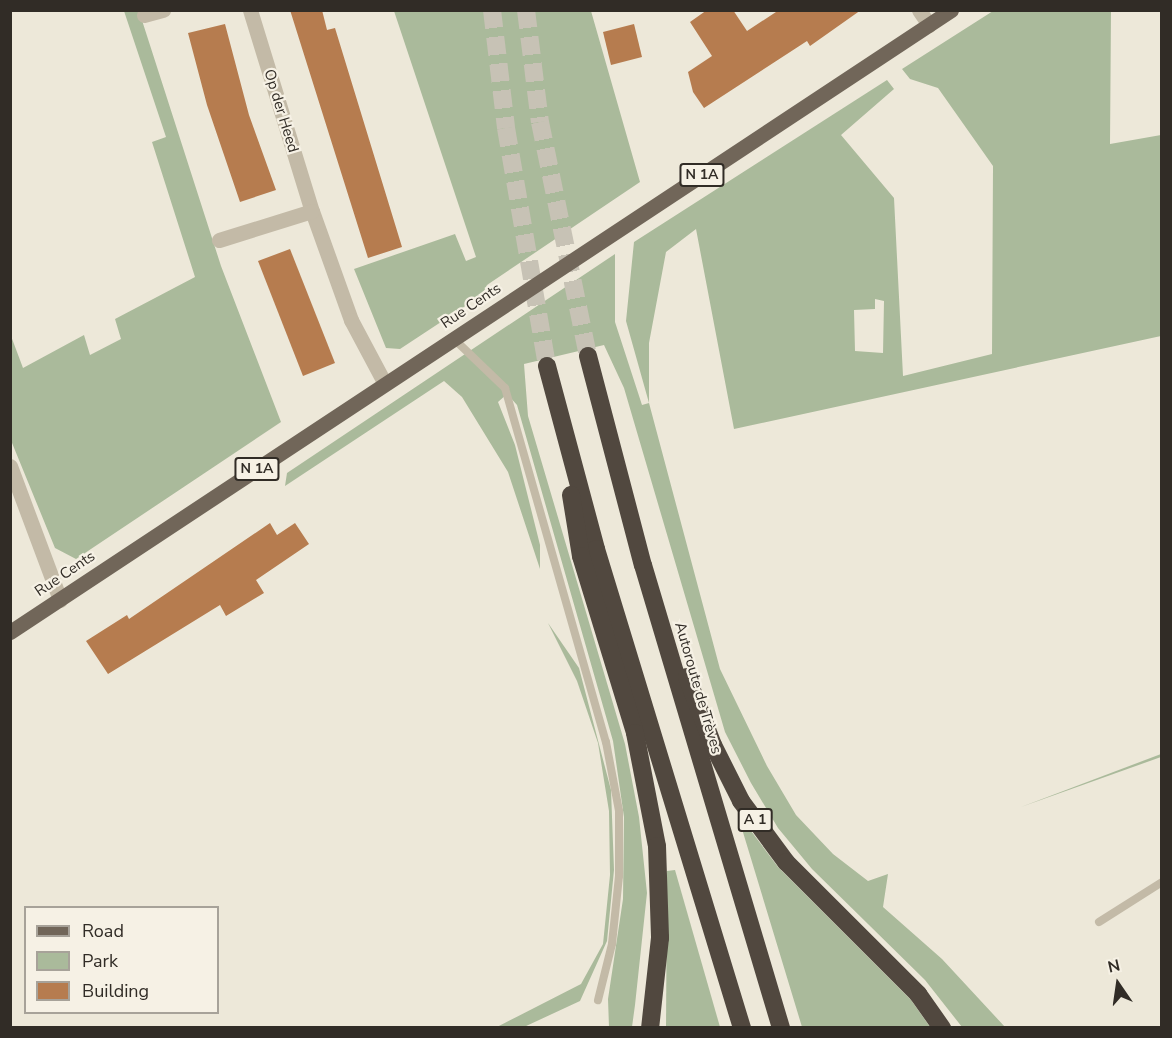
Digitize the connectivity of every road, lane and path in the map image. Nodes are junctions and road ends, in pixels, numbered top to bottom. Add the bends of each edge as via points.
1 (163, 10) edge
2 (250, 10) edge
3 (919, 10) edge
4 (951, 10) edge
5 (144, 15) dead end
6 (929, 25) junction
7 (312, 211) junction
8 (219, 240) dead end
9 (454, 339) junction
10 (588, 356) tunnel mouth
11 (547, 366) tunnel mouth
12 (385, 384) junction
13 (556, 404) junction
14 (10, 466) edge
15 (643, 565) junction
16 (60, 600) junction
17 (10, 632) edge
18 (1161, 882) edge
19 (1099, 922) dead end
20 (598, 1000) dead end
21 (650, 1028) edge
22 (742, 1028) edge
23 (781, 1028) edge
24 (942, 1028) edge

1 - 5 street
2 - 7 street, Op der Heed
3 - 6 street
4 - 6 main road, Rue Cents / N 1A
6 - 9 main road, Rue Cents / N 1A
7 - 8 street
7 - 12 street, Op der Heed via 351,320
9 - 12 main road, Rue Cents / N 1A
9 - 20 lane via 505,388 606,742 619,811 619,876 612,944
10 - 15 highway, Autoroute de Trèves / A 1
11 - 13 highway
12 - 16 main road, Rue Cents / N 1A
13 - 21 highway via 581,556 635,733 657,846 660,938
13 - 22 highway via 596,549
14 - 16 street
15 - 23 highway, Autoroute de Trèves / A 1
15 - 24 highway, A 1 via 713,745 741,801 786,862 918,993
16 - 17 main road, Rue Cents / N 1A
18 - 19 lane

